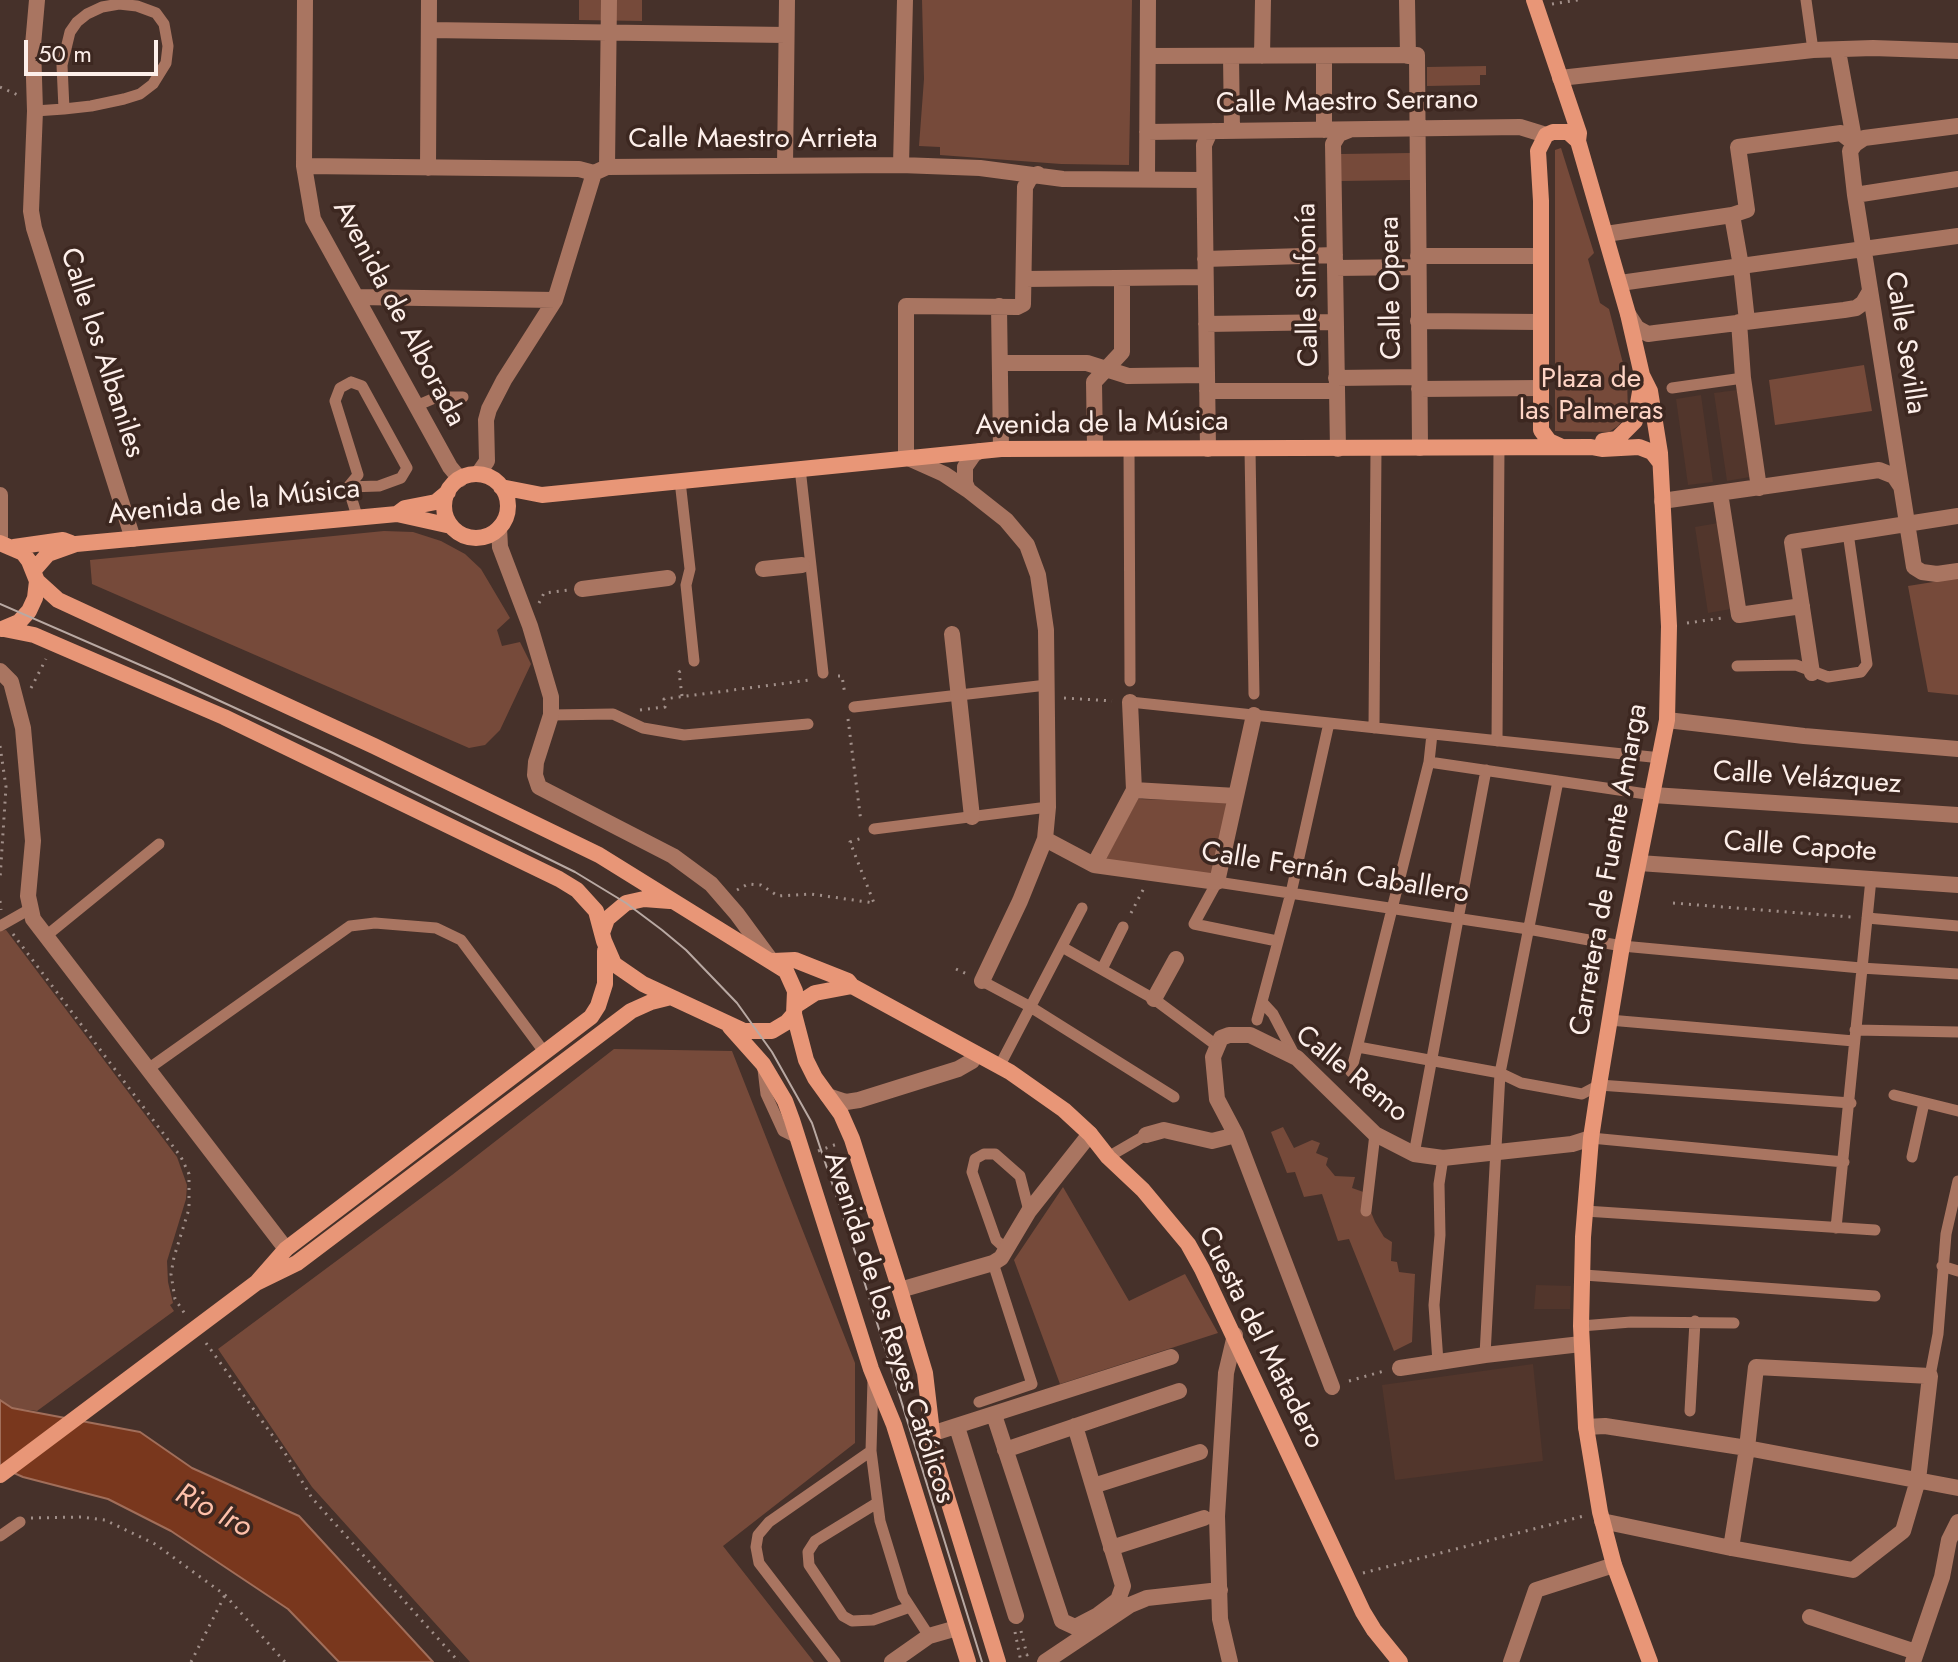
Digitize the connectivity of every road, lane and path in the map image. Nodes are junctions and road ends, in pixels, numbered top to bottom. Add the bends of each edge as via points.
1 (37, 0) edge
2 (305, 0) edge
3 (429, 0) edge
4 (609, 0) edge
5 (787, 0) edge
6 (905, 0) edge
7 (1148, 0) edge
8 (1263, 0) edge
9 (1407, 0) edge
10 (1578, 0) edge
11 (1806, 0) edge
12 (1535, 3) edge
13 (429, 30) junction
14 (609, 33) junction
15 (786, 35) junction
16 (1813, 50) junction
17 (1838, 51) junction
18 (1958, 51) edge
19 (1148, 56) junction
20 (1231, 56) junction
21 (1262, 56) junction
22 (1324, 56) junction
23 (1412, 56) junction
24 (1560, 78) junction
25 (1565, 97) junction
26 (64, 109) junction
27 (35, 111) junction
28 (1958, 126) edge
29 (1416, 128) junction
30 (1232, 130) junction
31 (1324, 130) junction
32 (1349, 130) junction
33 (1214, 131) junction
34 (1147, 132) junction
35 (1550, 133) junction
36 (1578, 141) junction
37 (1855, 144) junction
38 (901, 165) junction
39 (304, 166) junction
40 (785, 166) junction
41 (428, 168) junction
42 (600, 170) junction
43 (1038, 174) junction
44 (1147, 179) junction
45 (1958, 179) edge
46 (1203, 180) junction
47 (1855, 195) junction
48 (1732, 215) junction
49 (1606, 234) junction
50 (1958, 236) edge
51 (1863, 250) junction
52 (1541, 256) junction
53 (1205, 259) junction
54 (1418, 261) junction
55 (1335, 262) junction
56 (1741, 266) junction
57 (1205, 277) junction
58 (1122, 278) junction
59 (1025, 279) junction
60 (1620, 283) junction
61 (1870, 291) junction
62 (357, 297) junction
63 (555, 300) junction
64 (999, 306) junction
65 (1628, 314) junction
66 (1418, 321) junction
67 (1335, 322) junction
68 (1540, 322) junction
69 (1743, 322) junction
70 (1206, 324) junction
71 (1000, 363) junction
72 (1107, 368) junction
73 (1642, 375) junction
74 (1743, 378) junction
75 (1207, 383) junction
76 (1419, 383) junction
77 (1336, 384) junction
78 (1541, 388) junction
79 (1672, 388) dead end
80 (463, 397) dead end
81 (416, 406) junction
82 (1095, 447) junction
83 (1129, 447) junction
84 (1499, 447) junction
85 (1561, 447) junction
86 (1591, 447) junction
87 (1376, 448) junction
88 (1420, 448) junction
89 (1001, 449) junction
90 (1208, 449) junction
91 (1250, 449) junction
92 (1338, 449) junction
93 (980, 451) junction
94 (906, 457) junction
95 (1659, 461) junction
96 (800, 468) junction
97 (478, 474) junction
98 (460, 479) junction
99 (680, 481) junction
100 (1901, 486) junction
101 (348, 487) junction
102 (501, 487) junction
103 (1759, 488) junction
104 (968, 490) junction
105 (448, 492) junction
106 (1720, 493) junction
107 (542, 495) junction
108 (1662, 501) junction
109 (1, 504) edge
110 (508, 512) junction
111 (397, 514) junction
112 (357, 516) junction
113 (1958, 516) edge
114 (1906, 524) junction
115 (451, 526) junction
116 (499, 528) junction
117 (1848, 533) junction
118 (0, 537) edge
119 (133, 539) junction
120 (76, 544) junction
121 (7, 545) edge
122 (802, 565) dead end
123 (763, 569) dead end
124 (1958, 571) edge
125 (36, 576) junction
126 (668, 578) dead end
127 (582, 589) joint
128 (1802, 606) junction
129 (525, 611) junction
130 (1739, 615) junction
131 (1669, 626) junction
132 (2, 629) edge
133 (952, 634) dead end
134 (54, 643) junction
135 (694, 661) joint
136 (1737, 666) dead end
137 (0, 671) edge
138 (1812, 673) junction
139 (821, 677) junction
140 (1130, 681) dead end
141 (1048, 691) junction
142 (1254, 694) dead end
143 (959, 695) junction
144 (682, 696) junction
145 (17, 698) junction
146 (1130, 702) junction
147 (665, 707) dead end
148 (849, 709) junction
149 (551, 715) junction
150 (1254, 715) junction
151 (1667, 720) junction
152 (1329, 723) junction
153 (808, 724) dead end
154 (1374, 728) junction
155 (1432, 734) junction
156 (1497, 741) junction
157 (0, 746) edge
158 (1958, 749) edge
159 (1661, 758) junction
160 (1429, 762) junction
161 (1486, 770) junction
162 (1558, 781) junction
163 (1134, 790) junction
164 (1653, 795) junction
165 (1236, 796) junction
166 (1048, 807) junction
167 (860, 814) dead end
168 (1958, 815) edge
169 (972, 817) junction
170 (874, 829) joint
171 (1045, 839) junction
172 (159, 844) dead end
173 (1639, 863) junction
174 (1094, 865) junction
175 (1152, 873) junction
176 (0, 879) edge
177 (1871, 879) junction
178 (1217, 882) junction
179 (748, 884) dead end
180 (1958, 885) edge
181 (1291, 893) junction
182 (0, 901) edge
183 (676, 901) junction
184 (1673, 903) dead end
185 (1082, 908) dead end
186 (30, 909) junction
187 (1392, 909) junction
188 (1867, 918) junction
189 (1458, 919) junction
190 (2, 923) edge
191 (1958, 926) edge
192 (1123, 927) joint
193 (1528, 929) junction
194 (46, 936) junction
195 (603, 937) junction
196 (1277, 941) junction
197 (1622, 946) junction
198 (1062, 947) junction
199 (1176, 959) dead end
200 (771, 960) junction
201 (1861, 968) junction
202 (1102, 969) junction
203 (1958, 974) edge
204 (982, 981) joint
205 (852, 986) junction
206 (671, 997) junction
207 (1154, 999) junction
208 (1262, 1002) junction
209 (1029, 1006) junction
210 (795, 1010) junction
211 (1257, 1020) dead end
212 (1609, 1020) junction
213 (729, 1026) junction
214 (1958, 1032) edge
215 (1855, 1035) junction
216 (1216, 1045) junction
217 (1358, 1047) junction
218 (545, 1053) junction
219 (976, 1054) junction
220 (1297, 1058) junction
221 (1432, 1060) junction
222 (999, 1067) junction
223 (148, 1069) junction
224 (1351, 1072) dead end
225 (1500, 1073) junction
226 (1599, 1085) junction
227 (1894, 1095) dead end
228 (828, 1096) junction
229 (1174, 1097) dead end
230 (1851, 1103) junction
231 (1924, 1103) junction
232 (1958, 1111) edge
233 (1090, 1134) junction
234 (1375, 1134) junction
235 (1146, 1135) joint
236 (1236, 1135) junction
237 (1591, 1138) junction
238 (852, 1139) junction
239 (802, 1147) junction
240 (1495, 1152) junction
241 (1414, 1154) junction
242 (1108, 1157) junction
243 (1912, 1157) dead end
244 (1443, 1158) junction
245 (1844, 1162) junction
246 (1958, 1181) edge
247 (1029, 1211) junction
248 (1366, 1211) dead end
249 (1585, 1211) junction
250 (1836, 1228) junction
251 (1875, 1230) dead end
252 (286, 1249) junction
253 (1007, 1250) junction
254 (993, 1263) junction
255 (1942, 1266) junction
256 (1958, 1271) edge
257 (1584, 1275) junction
258 (256, 1283) junction
259 (900, 1290) junction
260 (1875, 1296) dead end
261 (1695, 1321) junction
262 (1734, 1323) dead end
263 (1581, 1326) junction
264 (196, 1330) junction
265 (1235, 1335) junction
266 (1581, 1344) junction
267 (920, 1354) junction
268 (1485, 1355) junction
269 (1171, 1357) dead end
270 (1438, 1362) junction
271 (1400, 1368) joint
272 (872, 1372) junction
273 (1930, 1376) junction
274 (1332, 1387) joint
275 (1179, 1391) dead end
276 (979, 1402) dead end
277 (1690, 1411) dead end
278 (994, 1415) junction
279 (1075, 1426) junction
280 (957, 1427) junction
281 (1586, 1427) junction
282 (931, 1434) junction
283 (1747, 1448) junction
284 (1005, 1450) junction
285 (871, 1451) junction
286 (1200, 1452) dead end
287 (0, 1475) edge
288 (1918, 1480) junction
289 (1093, 1486) junction
290 (1958, 1488) edge
291 (877, 1503) junction
292 (1601, 1517) junction
293 (1204, 1518) dead end
294 (20, 1522) joint
295 (1958, 1522) edge
296 (0, 1536) edge
297 (1954, 1542) edge
298 (1111, 1548) junction
299 (1731, 1548) junction
300 (1614, 1565) junction
301 (1347, 1579) junction
302 (1220, 1590) junction
303 (225, 1595) junction
304 (910, 1607) junction
305 (1016, 1616) junction
306 (1810, 1617) dead end
307 (957, 1628) junction
308 (929, 1636) junction
309 (1042, 1656) edge
310 (1914, 1657) edge
311 (191, 1662) edge
312 (285, 1662) edge
313 (459, 1662) edge
314 (835, 1662) edge
315 (892, 1662) edge
316 (968, 1662) edge
317 (998, 1662) edge
318 (1021, 1662) edge
319 (1230, 1662) edge
320 (1400, 1662) edge
321 (1511, 1662) edge
322 (1650, 1662) edge

1 - 27 street, Calle los Albaniles
2 - 39 street, Avenida de Alborada
3 - 13 street
4 - 14 street
5 - 15 street
6 - 38 street
7 - 19 street
8 - 21 street
9 - 23 street, Calle Opera
10 - 12 path
11 - 16 lane
12 - 24 street, Carretera de Fuente Amarga
13 - 14 street
13 - 41 street
14 - 15 street
14 - 42 street
15 - 40 street
16 - 17 street
16 - 24 street
17 - 18 street
17 - 37 street, Calle Sevilla
19 - 20 street
19 - 34 street
20 - 21 street
20 - 30 street
21 - 22 street
22 - 23 street
22 - 31 street
23 - 29 street, Calle Opera
24 - 25 street, Carretera de Fuente Amarga
25 - 35 street via 1559,124
25 - 36 street, Carretera de Fuente Amarga
26 - 26 lane via 124,99 153,84 166,63 168,46 156,13 119,4 77,22 62,65
26 - 27 lane
27 - 119 street, Calle los Albaniles via 34,228
28 - 37 street via 1864,138
29 - 32 street, Calle Maestro Serrano
29 - 35 street, Calle Maestro Serrano via 1528,127
29 - 54 street, Calle Opera
30 - 31 street, Calle Maestro Serrano
30 - 33 street, Calle Maestro Serrano
31 - 32 street, Calle Maestro Serrano
32 - 55 street, Calle Sinfonía via 1333,144
33 - 34 street, Calle Maestro Serrano
33 - 46 street via 1204,145
34 - 44 street
35 - 36 street via 1568,132
35 - 52 street via 1538,151
36 - 49 street, Carretera de Fuente Amarga
37 - 47 street, Calle Sevilla via 1850,151
37 - 48 street via 1841,133 1738,147 1747,210
38 - 40 street, Calle Maestro Arrieta
38 - 43 street, Calle Maestro Arrieta
39 - 41 street, Calle Maestro Arrieta
39 - 62 street, Avenida de Alborada via 313,219
40 - 42 street, Calle Maestro Arrieta
41 - 42 street, Calle Maestro Arrieta
42 - 63 street
43 - 44 street, Calle Maestro Arrieta
43 - 59 street via 1025,187
44 - 46 street, Calle Maestro Arrieta
45 - 47 street
46 - 53 street
47 - 51 street, Calle Sevilla
48 - 49 street
48 - 56 street
49 - 60 street, Carretera de Fuente Amarga
50 - 51 street
51 - 56 street
51 - 61 street, Calle Sevilla
52 - 54 street
52 - 68 street
53 - 55 street
53 - 57 street
54 - 55 street
54 - 66 street, Calle Opera
55 - 67 street, Calle Sinfonía
56 - 60 street
56 - 69 street
57 - 58 street
57 - 70 street
58 - 59 street
58 - 72 street via 1122,352
59 - 64 street via 1023,304
60 - 65 street, Carretera de Fuente Amarga
61 - 69 street via 1856,308
61 - 100 street, Calle Sevilla
62 - 63 street
62 - 81 street, Avenida de Alborada
63 - 97 street via 489,409 487,461
64 - 71 street
64 - 94 street via 906,306
65 - 69 street via 1648,334
65 - 73 street, Carretera de Fuente Amarga
66 - 68 street
66 - 76 street, Calle Opera
67 - 70 street
67 - 77 street, Calle Sinfonía
68 - 78 street
69 - 74 street
70 - 75 street
71 - 72 street via 1087,363
71 - 89 street
72 - 75 street via 1128,376
72 - 82 street via 1094,382
73 - 86 street via 1635,421 1617,439
73 - 95 street, Carretera de Fuente Amarga via 1650,391
74 - 79 lane
74 - 103 street
75 - 77 street
75 - 90 street
76 - 77 street
76 - 78 street
76 - 88 street, Calle Opera
77 - 92 street, Calle Sinfonía
78 - 85 street via 1541,430
80 - 81 lane via 437,397
81 - 98 street, Avenida de Alborada
82 - 83 street, Avenida de la Música
82 - 89 street, Avenida de la Música
83 - 90 street, Avenida de la Música
83 - 140 lane
84 - 85 street, Avenida de la Música
84 - 88 street, Avenida de la Música
84 - 156 lane
85 - 86 street, Avenida de la Música
86 - 95 street, Avenida de la Música via 1639,447
87 - 88 street, Avenida de la Música
87 - 92 street, Avenida de la Música
87 - 154 lane
89 - 93 street, Avenida de la Música
90 - 91 street, Avenida de la Música
91 - 92 street, Avenida de la Música
91 - 142 lane
93 - 94 street, Avenida de la Música
93 - 104 street via 965,467
94 - 96 street, Avenida de la Música
94 - 104 street
95 - 108 street, Carretera de Fuente Amarga
96 - 99 street, Avenida de la Música
96 - 139 lane
97 - 98 street
97 - 102 street
98 - 105 street
99 - 107 street, Avenida de la Música
99 - 135 lane
100 - 103 street via 1879,470
100 - 114 street, Calle Sevilla
101 - 101 lane via 379,486 401,478 407,468 355,382 337,391 335,401 358,475
101 - 112 lane
102 - 107 street, Avenida de la Música
102 - 110 street
103 - 106 street
104 - 141 street via 1027,545 1038,575 1046,630
105 - 111 street, Avenida de la Música via 436,502
105 - 115 street via 444,509
106 - 108 street
106 - 130 street
107 - 110 street, Avenida de la Música
108 - 131 street, Carretera de Fuente Amarga
109 - 118 street
110 - 116 street
111 - 112 street, Avenida de la Música
111 - 115 street, Avenida de la Música
112 - 119 street, Avenida de la Música
113 - 114 street
114 - 117 street
114 - 124 street, Calle Sevilla via 1914,567 1937,574
115 - 116 street via 475,538
116 - 129 street via 500,547
117 - 128 street via 1792,542
117 - 138 lane via 1867,664 1861,672 1843,675
119 - 120 street, Avenida de la Música
120 - 121 street, Avenida de la Música via 63,540
120 - 125 street, Avenida de la Música via 48,554
121 - 125 street via 23,553
122 - 123 street
125 - 132 street via 29,611
125 - 183 street via 58,600 599,855
126 - 127 street
127 - 129 path via 544,593 541,602
128 - 130 street
128 - 138 street
129 - 149 street via 548,679
130 - 131 path
131 - 151 street, Carretera de Fuente Amarga
132 - 134 street
133 - 143 street
134 - 145 path via 28,693
134 - 195 street via 224,717 559,879 596,911
135 - 144 path via 679,672
136 - 138 lane via 1796,665
137 - 145 street
139 - 144 path
139 - 148 path via 842,676
141 - 143 lane
141 - 146 path
141 - 166 street
143 - 148 lane
143 - 169 street
144 - 147 path via 664,699
145 - 186 street via 33,841
146 - 150 lane
146 - 163 street
148 - 167 path
149 - 153 lane via 613,714 643,728 684,735
149 - 200 street via 536,762 539,787 673,856 711,884
150 - 152 lane
150 - 165 street
151 - 158 street
151 - 159 street, Carretera de Fuente Amarga
152 - 154 lane
152 - 181 lane
154 - 155 lane
155 - 156 lane
155 - 160 lane
156 - 159 lane
157 - 176 path via 6,797
159 - 164 street, Carretera de Fuente Amarga
160 - 161 lane
160 - 187 lane
161 - 162 lane
161 - 189 lane
162 - 164 lane
162 - 193 lane
163 - 165 street
163 - 174 street
164 - 168 street, Calle Velázquez
164 - 173 street, Carretera de Fuente Amarga
165 - 178 street
166 - 169 lane
166 - 171 street
169 - 170 lane
170 - 179 path via 850,842 874,903 811,894 778,896
171 - 174 street, Calle Fernán Caballero
171 - 204 street
172 - 194 lane
173 - 177 street, Calle Capote
173 - 197 street, Carretera de Fuente Amarga
174 - 175 street, Calle Fernán Caballero
175 - 178 street, Calle Fernán Caballero
175 - 192 path
177 - 180 street, Calle Capote
177 - 188 lane
178 - 181 lane, Calle Fernán Caballero
178 - 196 lane via 1194,924
181 - 187 lane, Calle Fernán Caballero
181 - 196 lane
182 - 190 path
183 - 195 street via 628,902 607,919
183 - 200 street
184 - 188 path
185 - 198 lane
186 - 190 lane
186 - 194 street
187 - 189 lane, Calle Fernán Caballero
187 - 217 lane
188 - 191 lane
188 - 201 lane
189 - 193 lane, Calle Fernán Caballero
189 - 221 lane
190 - 264 path via 181,1157 189,1174 190,1199 171,1274 175,1299
192 - 202 lane
193 - 197 lane, Calle Fernán Caballero
193 - 225 lane
194 - 223 street
195 - 206 street via 614,964
195 - 218 street via 605,984 598,1006
196 - 208 lane
197 - 201 lane, Calle Fernán Caballero
197 - 212 street, Carretera de Fuente Amarga
198 - 202 lane
198 - 209 lane
199 - 207 street
200 - 205 street, Cuesta del Matadero via 795,960
200 - 210 street, Avenida de los Reyes Católicos via 790,978
201 - 203 lane, Calle Fernán Caballero
201 - 215 lane
202 - 207 lane
204 - 209 lane
205 - 210 street via 815,993
205 - 219 street, Cuesta del Matadero
206 - 213 street
206 - 258 street via 631,1011 297,1263
207 - 216 lane
208 - 211 lane
208 - 220 lane
209 - 222 lane
209 - 229 lane
210 - 213 street via 772,1031
210 - 228 street, Avenida de los Reyes Católicos via 806,1060
212 - 215 lane
212 - 226 street, Carretera de Fuente Amarga
213 - 239 street, Avenida de los Reyes Católicos via 763,1064 785,1101
214 - 215 lane
215 - 230 lane
216 - 220 street, Calle Remo via 1229,1035 1250,1035
216 - 236 street via 1217,1099
217 - 221 lane
217 - 224 lane
218 - 223 lane via 461,940 436,928 375,923 350,926
218 - 252 street
219 - 222 street, Cuesta del Matadero
219 - 228 street via 958,1069 859,1100
220 - 234 street, Calle Remo
221 - 225 lane
221 - 241 lane
222 - 233 street, Cuesta del Matadero via 1044,1095
223 - 252 street
225 - 226 lane via 1521,1083 1582,1094
225 - 240 lane
226 - 230 lane
226 - 237 street, Carretera de Fuente Amarga
227 - 231 lane
228 - 238 street, Avenida de los Reyes Católicos
230 - 245 lane
231 - 232 lane
231 - 243 lane
233 - 242 street, Cuesta del Matadero
233 - 247 street
234 - 241 street, Calle Remo
234 - 248 lane
235 - 236 street via 1164,1130 1212,1141
235 - 242 lane
236 - 274 street
237 - 240 street, Calle Remo
237 - 245 lane
237 - 249 street, Carretera de Fuente Amarga
238 - 239 path
238 - 259 street, Avenida de los Reyes Católicos
239 - 272 street, Avenida de los Reyes Católicos
240 - 244 street, Calle Remo
240 - 268 lane
241 - 244 street, Calle Remo
242 - 265 street, Cuesta del Matadero via 1188,1244
244 - 270 lane via 1434,1305
245 - 250 lane
246 - 255 lane
247 - 253 street
247 - 253 lane via 1020,1176 995,1154 975,1159 972,1172 996,1240
249 - 250 lane
249 - 257 street, Carretera de Fuente Amarga
250 - 251 lane
252 - 258 street
253 - 254 street
254 - 259 street
254 - 276 lane via 1032,1384
255 - 256 lane
255 - 273 lane
257 - 260 lane
257 - 263 street, Carretera de Fuente Amarga
258 - 264 street
259 - 267 street, Avenida de los Reyes Católicos
261 - 262 lane
261 - 263 lane
261 - 277 lane
263 - 266 street, Carretera de Fuente Amarga
264 - 287 street
264 - 313 path via 318,1505
265 - 301 street, Cuesta del Matadero
265 - 302 street via 1226,1373 1217,1516
266 - 268 street
266 - 281 street, Carretera de Fuente Amarga
267 - 272 path
267 - 282 street, Avenida de los Reyes Católicos
268 - 270 street
269 - 278 street
270 - 271 street
271 - 274 path
272 - 285 lane
272 - 307 street, Avenida de los Reyes Católicos via 894,1425
273 - 283 street via 1756,1367
273 - 288 street
275 - 279 street
278 - 280 street
278 - 284 street
279 - 284 street
279 - 289 street
280 - 282 street
280 - 305 street
281 - 283 street
281 - 292 street, Carretera de Fuente Amarga
282 - 317 street, Avenida de los Reyes Católicos
283 - 288 street
283 - 299 street
284 - 298 street via 1062,1621 1075,1627 1118,1600 1123,1591
285 - 291 lane
285 - 314 lane via 758,1535 759,1563
286 - 289 street
288 - 290 street
288 - 299 street via 1903,1531 1853,1570
289 - 298 street
291 - 304 lane
291 - 304 lane via 815,1541 808,1552 809,1565 843,1616 852,1621
292 - 299 street
292 - 300 street, Carretera de Fuente Amarga
292 - 301 path
293 - 298 street
294 - 296 lane
294 - 303 path via 54,1516 105,1520 155,1544
295 - 297 street
297 - 310 street
300 - 321 street via 1536,1590
300 - 322 street, Carretera de Fuente Amarga
301 - 320 street, Cuesta del Matadero via 1374,1630
302 - 309 street via 1147,1598
302 - 319 street
303 - 311 path
303 - 312 path
304 - 308 lane
305 - 309 path via 1027,1655
305 - 318 path via 1013,1626
306 - 310 street
307 - 308 street
307 - 316 street, Avenida de los Reyes Católicos
308 - 315 street

